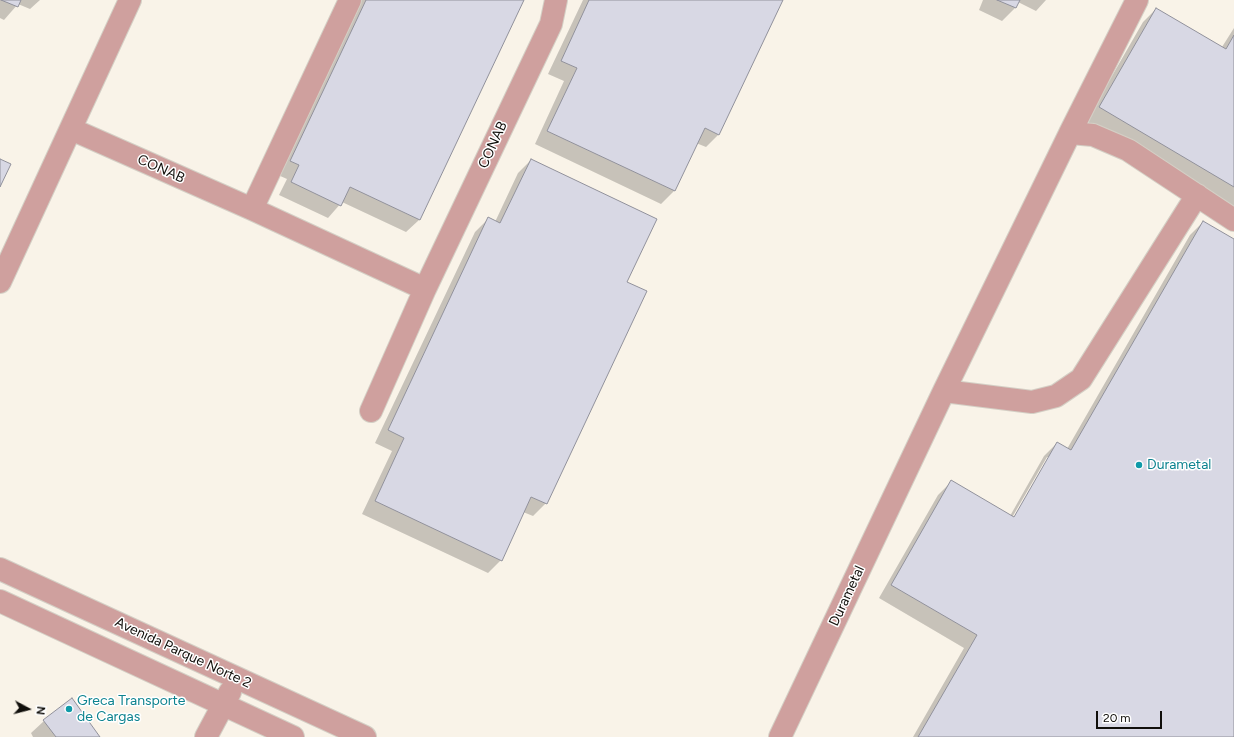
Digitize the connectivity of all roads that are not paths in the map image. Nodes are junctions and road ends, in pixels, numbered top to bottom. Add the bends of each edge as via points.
1 (130, 0) edge
2 (350, 0) edge
3 (556, 0) edge
4 (1138, 0) edge
5 (71, 129) junction
6 (1070, 133) junction
7 (1197, 195) junction
8 (252, 209) junction
9 (1234, 220) edge
10 (0, 282) edge
11 (425, 289) junction
12 (944, 391) junction
13 (371, 411) dead end
14 (0, 569) edge
15 (0, 601) edge
16 (236, 678) junction
17 (224, 705) junction
18 (206, 737) edge
19 (293, 737) edge
20 (365, 737) edge
21 (780, 737) edge

1 - 5 street
2 - 8 street
3 - 11 street, CONAB via 551,24
4 - 6 street, Durametal
5 - 8 street, CONAB
5 - 10 street
6 - 7 street via 1093,135 1121,146
6 - 12 street, Durametal
7 - 9 street
7 - 12 street via 1081,379 1056,396 1032,402
8 - 11 street, CONAB
11 - 13 street, CONAB
12 - 21 street, Durametal
14 - 16 street, Avenida Parque Norte 2
15 - 17 street
16 - 17 street
16 - 20 street, Avenida Parque Norte 2
17 - 18 street
17 - 19 street

